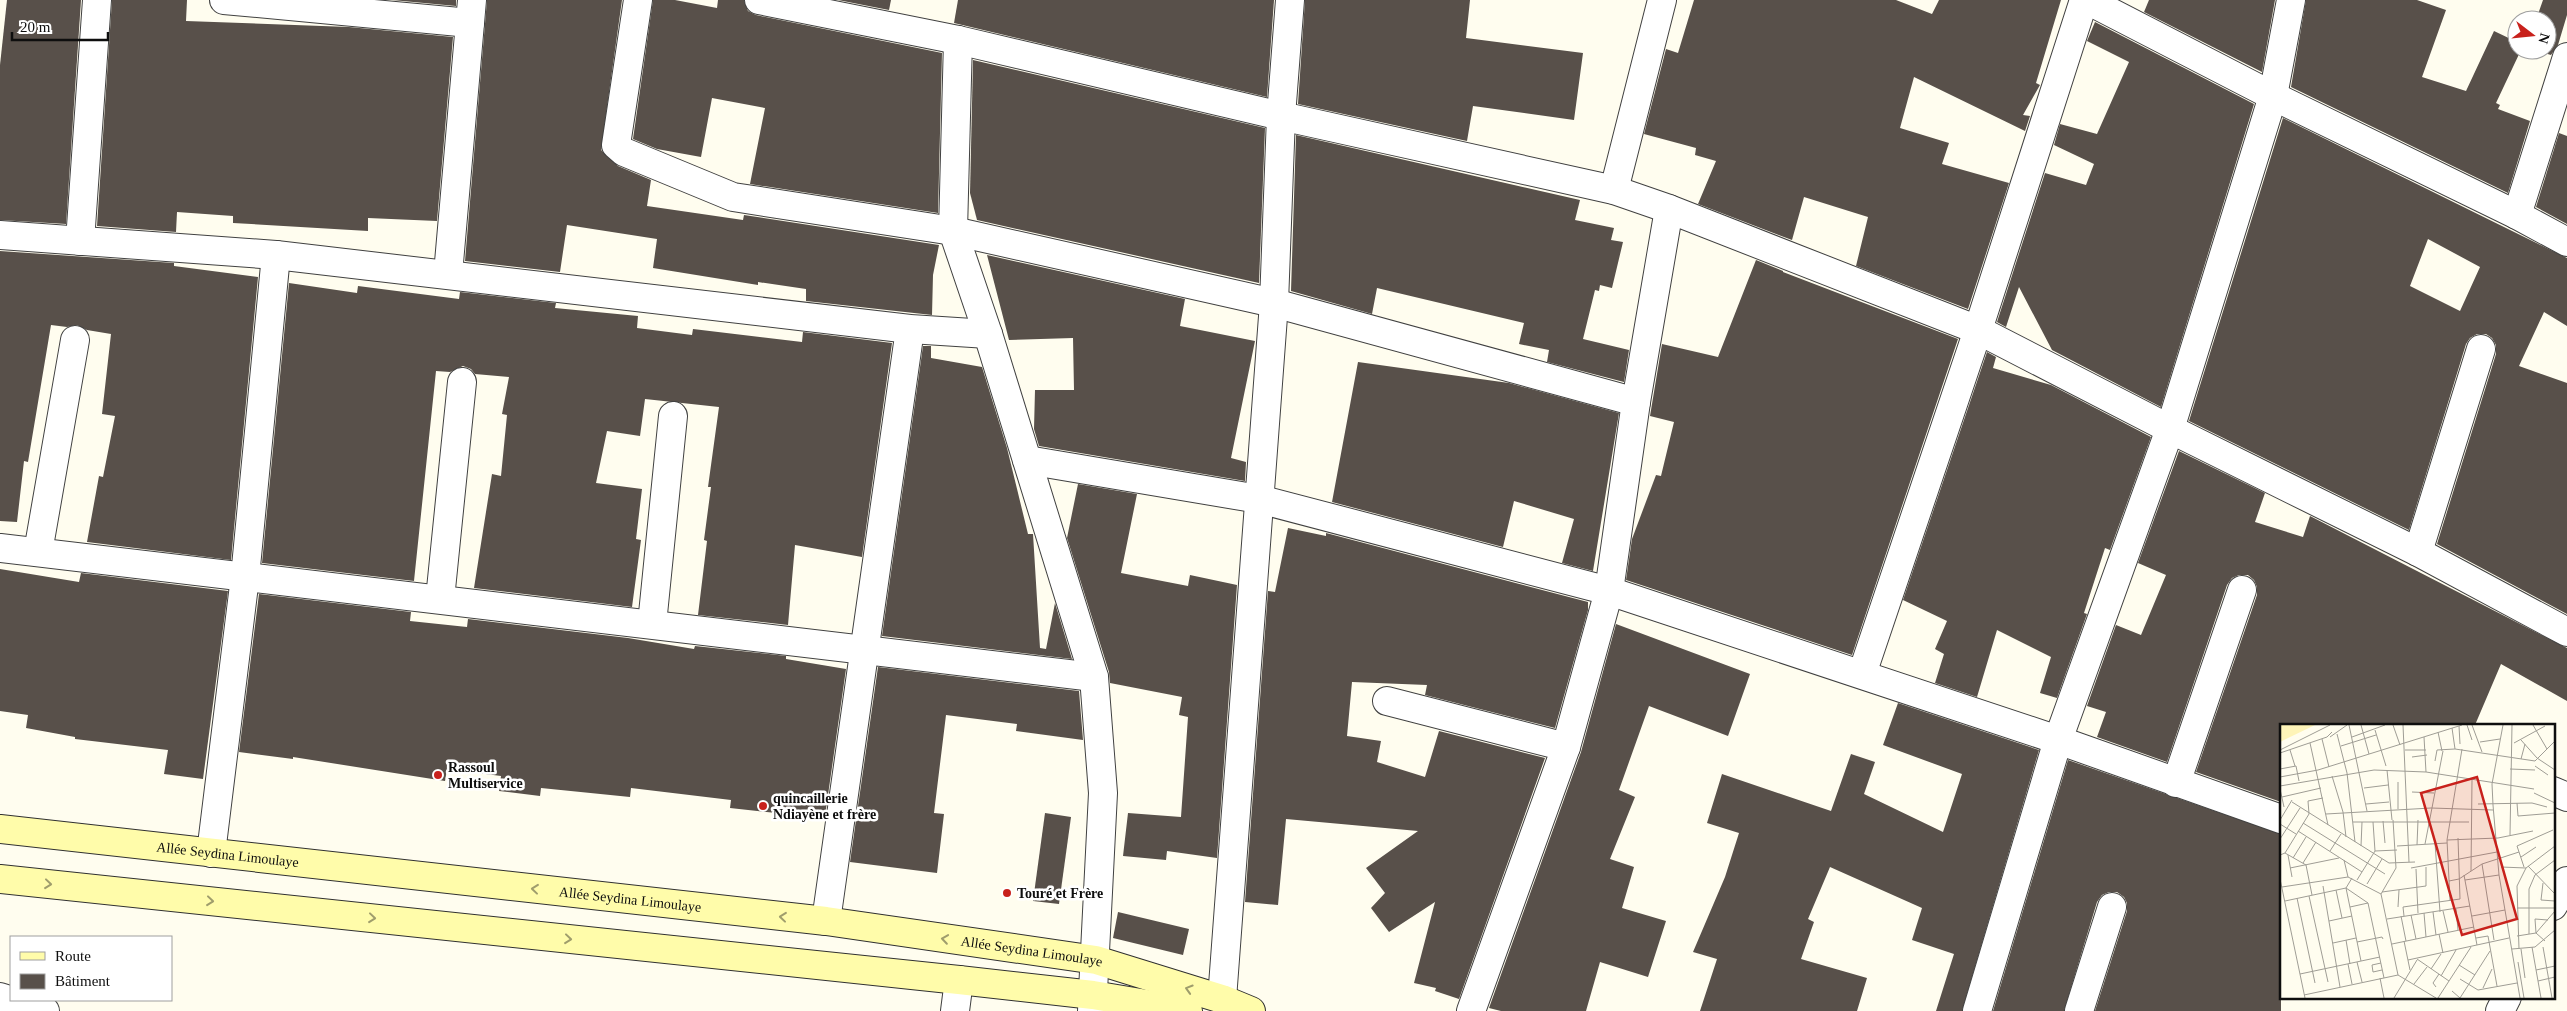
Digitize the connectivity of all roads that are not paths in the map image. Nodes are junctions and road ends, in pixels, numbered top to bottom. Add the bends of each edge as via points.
1 (97, 0) edge
2 (224, 0) edge
3 (638, 0) edge
4 (759, 0) edge
5 (1290, 0) edge
6 (1660, 0) edge
7 (2086, 0) edge
8 (2291, 0) edge
9 (471, 12) edge
10 (958, 40) junction
11 (2567, 57) edge
12 (2273, 96) junction
13 (1280, 116) junction
14 (1614, 190) junction
15 (1669, 209) junction
16 (2517, 215) junction
17 (953, 231) junction
18 (0, 235) edge
19 (80, 241) junction
20 (2567, 242) edge
21 (276, 255) junction
22 (448, 274) junction
23 (1274, 303) junction
24 (910, 329) junction
25 (1978, 330) junction
26 (988, 334) junction
27 (75, 340) dead end
28 (2481, 349) dead end
29 (462, 382) dead end
30 (1636, 402) junction
31 (673, 416) dead end
32 (2170, 428) junction
33 (1027, 460) junction
34 (1259, 499) junction
35 (0, 548) edge
36 (38, 552) junction
37 (2418, 552) junction
38 (245, 577) junction
39 (2242, 590) dead end
40 (1609, 591) junction
41 (440, 599) junction
42 (652, 624) junction
43 (2567, 632) edge
44 (864, 649) junction
45 (1862, 674) junction
46 (1094, 677) junction
47 (1387, 701) dead end
48 (2058, 740) junction
49 (1566, 747) junction
50 (2176, 783) junction
51 (2554, 792) edge
52 (2567, 798) edge
53 (2280, 818) edge
54 (0, 829) edge
55 (211, 853) junction
56 (0, 879) edge
57 (2567, 881) edge
58 (2554, 904) edge
59 (2112, 907) dead end
60 (826, 921) junction
61 (1096, 960) junction
62 (959, 980) junction
63 (2506, 998) edge
64 (1222, 999) junction
65 (13, 1001) edge
66 (1093, 1003) edge
67 (45, 1011) edge
68 (955, 1011) edge
69 (1188, 1011) edge
70 (1251, 1011) edge
71 (1471, 1011) edge
72 (1976, 1011) edge
73 (2078, 1011) edge
74 (2500, 1011) edge

1 - 19 street
2 - 9 street
3 - 17 street via 616,139 616,145 624,152 733,197
4 - 10 street
5 - 13 street
6 - 14 street
7 - 12 street
7 - 25 street
8 - 12 street
9 - 22 street
10 - 13 street
10 - 17 street
11 - 16 street
12 - 16 street
12 - 32 street
13 - 14 street
13 - 23 street
14 - 15 street
15 - 25 street
15 - 30 street
16 - 20 street
17 - 23 street
17 - 26 street
18 - 19 street
19 - 21 street
21 - 22 street
21 - 38 street
22 - 24 street
23 - 30 street
23 - 34 street
24 - 26 street
24 - 44 street
25 - 32 street
25 - 45 street
26 - 33 street
27 - 36 street
28 - 37 street
29 - 41 street
30 - 40 street
31 - 42 street
32 - 37 street
32 - 48 street
33 - 34 street
33 - 46 street
34 - 40 street
34 - 64 street
35 - 36 street
36 - 38 street
37 - 43 street
38 - 41 street
38 - 55 street
39 - 50 street
40 - 45 street
40 - 49 street
41 - 42 street
42 - 44 street
44 - 46 street
44 - 60 street
45 - 48 street
46 - 61 street via 1103,793
47 - 49 street
48 - 50 street
48 - 72 street
49 - 71 street
50 - 53 street
51 - 52 street
54 - 55 main road, Allée Seydina Limoulaye
60 -> 55 main road, Allée Seydina Limoulaye
56 -> 62 main road
57 - 58 street
59 - 73 street
61 -> 60 main road, Allée Seydina Limoulaye
64 -> 61 main road, Allée Seydina Limoulaye
61 - 66 street
62 - 66 main road
62 - 68 street
63 - 74 street
64 - 70 main road, Allée Seydina Limoulaye
65 - 67 street
66 - 69 main road

